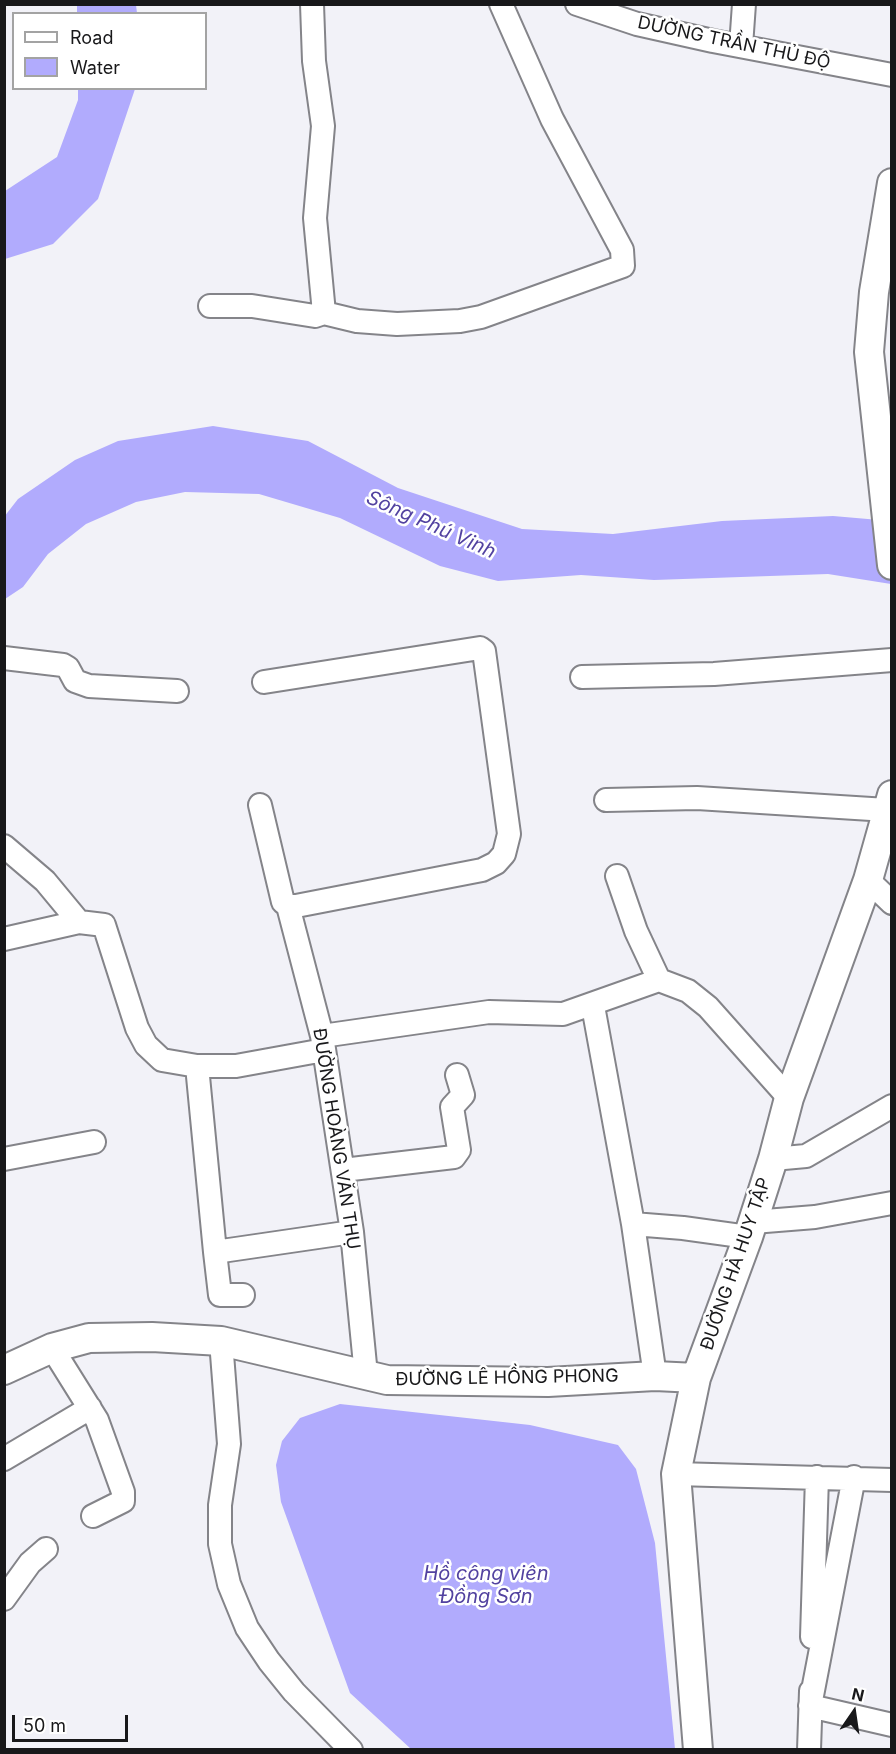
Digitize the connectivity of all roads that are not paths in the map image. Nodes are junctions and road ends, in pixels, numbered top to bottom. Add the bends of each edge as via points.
1 (312, 4) edge
2 (501, 4) edge
3 (577, 4) edge
4 (744, 4) edge
5 (741, 46) junction
6 (891, 75) edge
7 (891, 183) edge
8 (885, 261) edge
9 (210, 306) dead end
10 (324, 313) junction
11 (886, 479) edge
12 (891, 565) edge
13 (4, 658) edge
14 (891, 660) edge
15 (582, 677) dead end
16 (264, 682) dead end
17 (177, 691) dead end
18 (606, 800) dead end
19 (889, 802) edge
20 (260, 806) dead end
21 (4, 846) edge
22 (617, 876) dead end
23 (868, 880) junction
24 (891, 903) edge
25 (288, 906) junction
26 (79, 922) junction
27 (4, 939) edge
28 (659, 980) junction
29 (593, 1006) junction
30 (323, 1043) junction
31 (197, 1066) junction
32 (457, 1075) dead end
33 (789, 1098) junction
34 (891, 1106) edge
35 (93, 1142) dead end
36 (4, 1159) edge
37 (773, 1160) junction
38 (342, 1170) junction
39 (891, 1203) edge
40 (633, 1224) junction
41 (751, 1229) junction
42 (352, 1232) junction
43 (215, 1252) junction
44 (243, 1295) dead end
45 (221, 1341) junction
46 (52, 1348) junction
47 (4, 1370) edge
48 (366, 1375) junction
49 (655, 1376) junction
50 (696, 1378) junction
51 (90, 1408) junction
52 (4, 1459) edge
53 (676, 1474) junction
54 (817, 1477) junction
55 (854, 1477) junction
56 (891, 1480) edge
57 (93, 1515) dead end
58 (46, 1549) dead end
59 (4, 1599) edge
60 (810, 1706) junction
61 (891, 1725) edge
62 (351, 1749) edge
63 (698, 1749) edge
64 (809, 1749) edge

1 - 10 street via 314,61 323,126 315,218
2 - 10 street via 552,118 622,250 623,266 460,321 397,324
3 - 5 street, DƯỜNG TRẦN THỦ ĐỘ via 637,24
4 - 5 street
5 - 6 street, DƯỜNG TRẦN THỦ ĐỘ
7 - 8 main road
8 - 11 main road via 869,352
9 - 10 street via 252,306 315,316
11 - 12 main road
13 - 17 street via 63,665 75,681 89,686
14 - 15 street via 714,674
16 - 25 street via 480,648 484,651 508,815 504,854 482,870
18 - 19 street
19 - 23 main road, ĐƯỜNG HÀ HUY TẬP
20 - 25 street, ĐƯỜNG HOÀNG VĂN THỤ via 283,902
21 - 26 street via 45,881
22 - 28 street
23 - 24 street
23 - 33 main road, ĐƯỜNG HÀ HUY TẬP
25 - 30 street, ĐƯỜNG HOÀNG VĂN THỤ
26 - 27 street
26 - 31 street via 104,925 146,1045 162,1060
28 - 29 street
28 - 33 street via 688,991 708,1007
29 - 30 street via 563,1014 489,1012
29 - 40 street
30 - 31 street via 236,1066
30 - 38 street, ĐƯỜNG HOÀNG VĂN THỤ
31 - 43 street
32 - 38 street via 463,1095 452,1107 459,1150 454,1157
33 - 37 main road, ĐƯỜNG HÀ HUY TẬP
34 - 37 street via 806,1156
35 - 36 street
37 - 41 main road, ĐƯỜNG HÀ HUY TẬP
38 - 42 street, ĐƯỜNG HOÀNG VĂN THỤ
39 - 41 street
40 - 41 street
40 - 49 street
41 - 50 main road, ĐƯỜNG HÀ HUY TẬP
42 - 43 street
42 - 48 street, ĐƯỜNG HOÀNG VĂN THỤ
43 - 44 street via 220,1295
45 - 46 main road, ĐƯỜNG LÊ HỒNG PHONG via 89,1338
45 - 48 main road, ĐƯỜNG LÊ HỒNG PHONG
45 - 62 street via 229,1444 220,1504 220,1544 229,1584 248,1628 269,1661
46 - 47 main road, ĐƯỜNG LÊ HỒNG PHONG
46 - 51 street
48 - 49 main road, ĐƯỜNG LÊ HỒNG PHONG via 387,1380 548,1382
49 - 50 main road, ĐƯỜNG LÊ HỒNG PHONG
50 - 53 main road, ĐƯỜNG HÀ HUY TẬP
51 - 52 street
51 - 57 street via 124,1499
53 - 54 street
53 - 63 main road, ĐƯỜNG HÀ HUY TẬP
54 - 55 street
54 - 60 street
55 - 56 street
55 - 60 street
58 - 59 street via 30,1563
60 - 61 street
60 - 64 street

